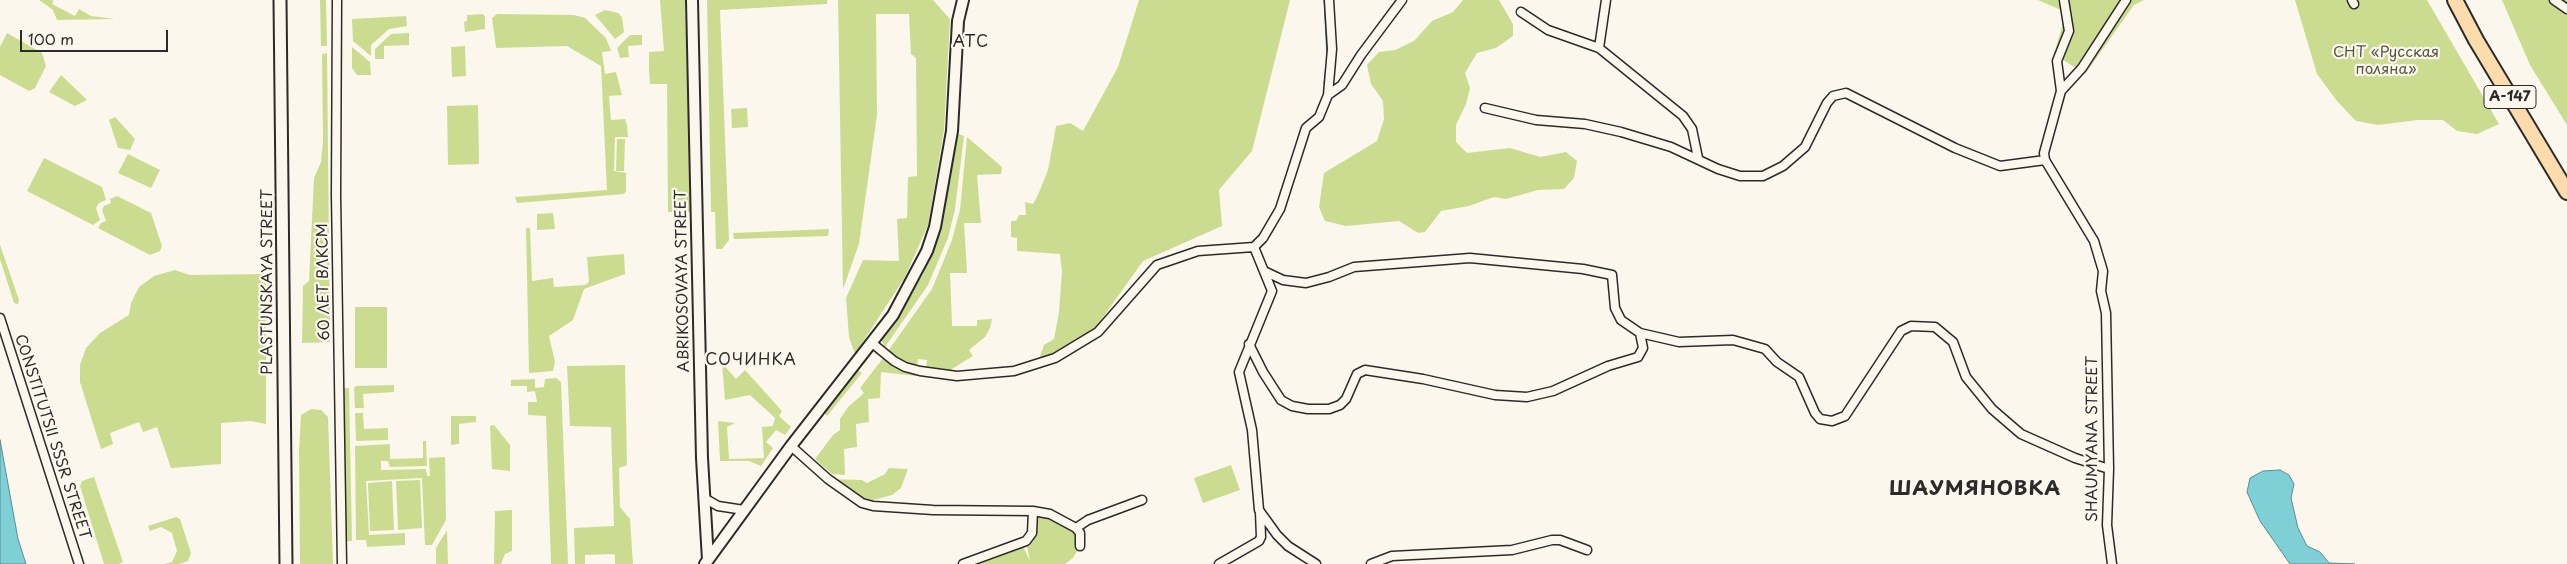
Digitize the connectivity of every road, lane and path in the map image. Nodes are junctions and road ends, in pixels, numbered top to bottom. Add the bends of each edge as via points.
1 (280, 0) edge
2 (337, 0) edge
3 (692, 0) edge
4 (963, 0) edge
5 (1330, 0) edge
6 (1402, 0) edge
7 (1606, 0) edge
8 (2064, 0) edge
9 (2126, 0) edge
10 (2455, 0) edge
11 (2554, 0) edge
12 (2567, 9) edge
13 (1521, 12) dead end
14 (1599, 48) junction
15 (2061, 91) junction
16 (1328, 95) junction
17 (1485, 108) dead end
18 (1698, 158) junction
19 (2045, 160) junction
20 (2567, 192) edge
21 (1254, 247) junction
22 (1264, 271) junction
23 (0, 318) edge
24 (1640, 333) junction
25 (872, 343) junction
26 (1249, 344) junction
27 (791, 446) junction
28 (2109, 469) junction
29 (704, 498) junction
30 (1142, 500) dead end
31 (744, 510) junction
32 (1259, 510) junction
33 (1033, 511) junction
34 (1076, 528) junction
35 (1080, 546) dead end
36 (1587, 550) dead end
37 (706, 563) edge
38 (79, 564) edge
39 (286, 564) edge
40 (342, 564) edge
41 (963, 564) edge
42 (1219, 564) edge
43 (1316, 564) edge
44 (1371, 564) edge
45 (2112, 564) edge

1 - 39 main road, PLASTUNSKAYA STREET
2 - 40 street, 60 ЛЕТ ВЛКСМ via 336,185
3 - 29 street, ABRIKOSOVAYA STREET
4 - 25 street via 958,21 952,132 935,227 912,282
5 - 16 street via 1332,49
6 - 16 street via 1360,55 1342,85
7 - 14 street
8 - 15 street via 2070,25 2057,61
9 - 15 street via 2082,68
10 - 20 highway, А-147
11 - 12 street
13 - 14 street via 1548,30
14 - 18 street via 1684,116 1692,129
15 - 19 street via 2044,153
16 - 21 street via 1319,117 1306,128 1280,208
17 - 18 street via 1536,120 1585,124 1621,132 1671,146
18 - 19 street via 1740,176 1763,176 1783,166 1806,147 1827,103 1833,96 1846,93 1955,148 2000,166
19 - 28 street, SHAUMYANA STREET via 2094,241 2103,271 2101,291 2106,313
21 - 22 street
21 - 25 street via 1198,251 1157,265 1098,332 1055,358 1014,371 957,376 905,367
22 - 24 street via 1276,278 1298,283 1322,279 1354,267 1453,258 1583,270 1612,275 1615,308 1621,320
22 - 26 street via 1272,291
23 - 38 street, CONSTITUTSII SSSR STREET
24 - 26 street via 1643,348 1638,357 1541,394 1527,397 1495,395 1365,370 1357,374 1346,399 1329,409 1292,406 1282,400
24 - 28 street via 1679,342 1733,340 1765,349 1799,377 1815,413 1832,421 1845,416 1901,331 1911,326 1935,327 1954,342 1966,377 1992,409 2021,434
25 - 27 street
26 - 32 street via 1239,372 1252,430
27 - 31 street
27 - 33 street via 828,479 862,503 873,506
28 - 45 street, SHAUMYANA STREET via 2107,525
29 - 31 street via 718,506
29 - 37 street, ABRIKOSOVAYA STREET
30 - 34 street via 1088,520
31 - 37 street
32 - 42 street via 1259,541
32 - 43 street via 1288,546
33 - 34 street via 1050,514
33 - 41 street via 1032,533 1026,541
34 - 35 street via 1080,533
36 - 44 street via 1552,540 1512,550 1392,556

